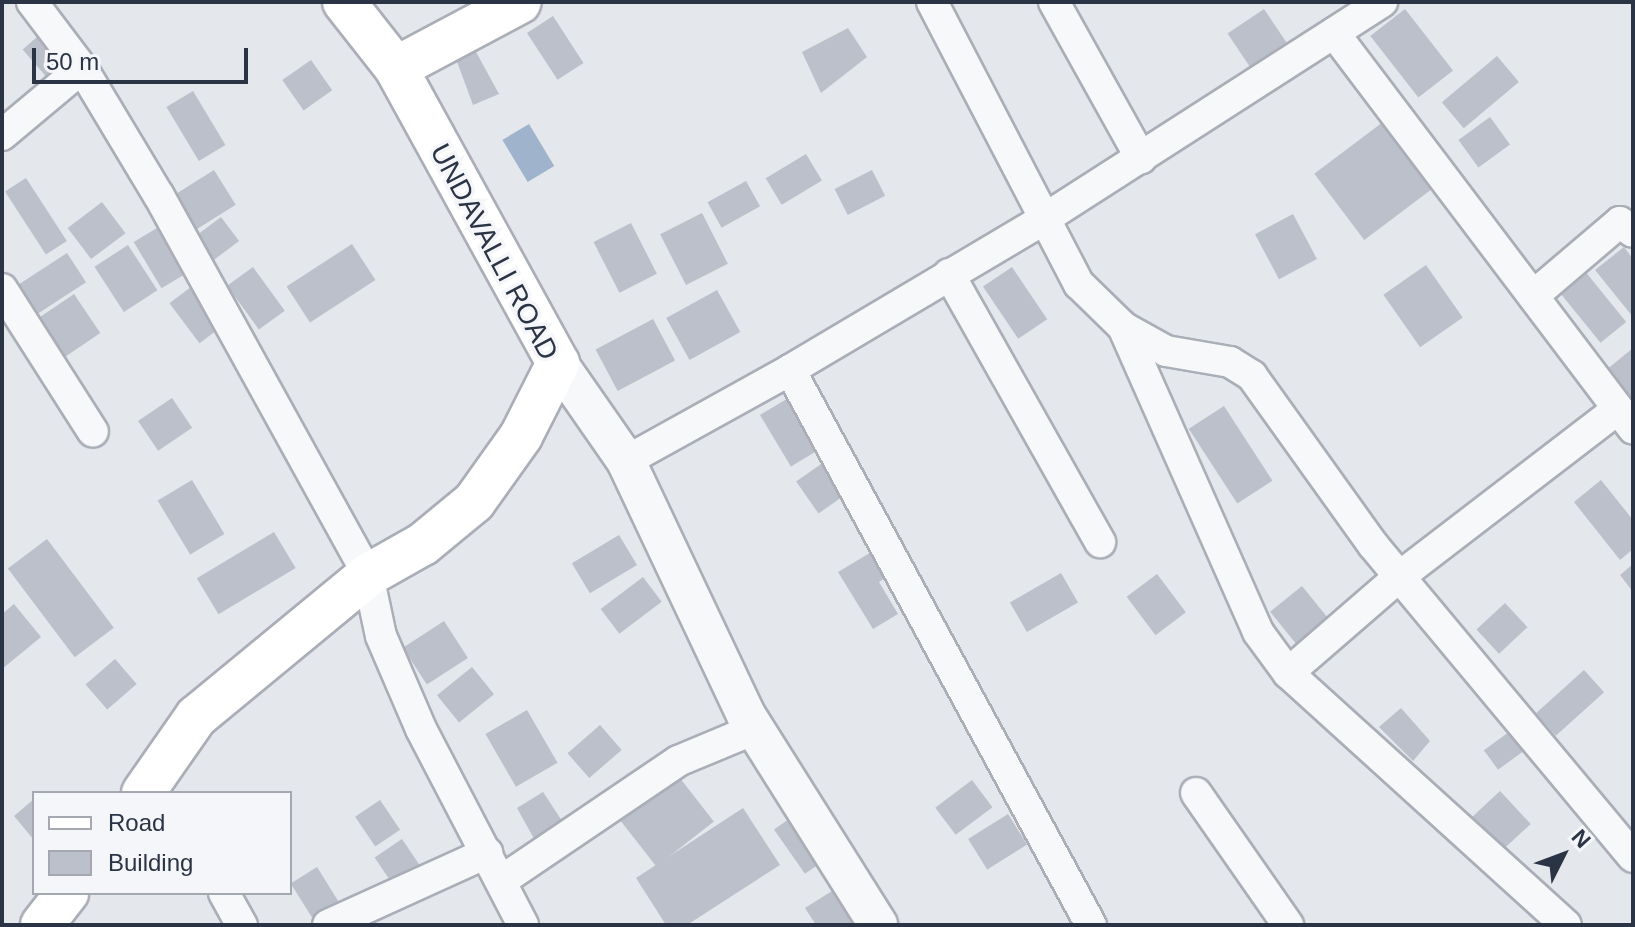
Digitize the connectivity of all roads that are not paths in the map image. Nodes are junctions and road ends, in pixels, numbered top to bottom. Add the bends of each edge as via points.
1 (32, 2) edge
2 (344, 2) edge
3 (520, 2) edge
4 (932, 2) edge
5 (1054, 2) edge
6 (1382, 2) edge
7 (1334, 33) junction
8 (82, 68) junction
9 (396, 68) junction
10 (2, 135) edge
11 (1141, 158) junction
12 (1044, 219) junction
13 (1633, 232) edge
14 (949, 274) junction
15 (2, 289) edge
16 (1533, 296) junction
17 (1123, 327) junction
18 (558, 363) junction
19 (790, 370) junction
20 (1626, 419) edge
21 (93, 432) dead end
22 (626, 461) junction
23 (1100, 542) dead end
24 (368, 575) junction
25 (1399, 577) junction
26 (1288, 673) junction
27 (755, 729) junction
28 (156, 787) edge
29 (1196, 793) dead end
30 (487, 853) junction
31 (1633, 857) edge
32 (501, 881) junction
33 (65, 895) edge
34 (225, 895) edge
35 (42, 925) edge
36 (242, 925) edge
37 (328, 925) edge
38 (523, 925) edge
39 (878, 925) edge
40 (1091, 925) edge
41 (1288, 925) edge
42 (1566, 925) edge

1 - 8 street
2 - 9 main road, UNDAVALLI ROAD
3 - 9 main road
4 - 12 street
5 - 11 street
6 - 7 street
7 - 11 street
7 - 16 street
8 - 10 street
8 - 24 street
9 - 18 main road, UNDAVALLI ROAD
11 - 12 street
12 - 14 street
12 - 17 street via 1079,284
13 - 16 street via 1620,222
14 - 19 street
14 - 23 street
15 - 21 street
16 - 20 street
17 - 25 street via 1166,351 1230,362 1252,376
17 - 26 street via 1258,632
18 - 22 street
18 - 24 main road, UNDAVALLI ROAD via 521,436 474,502 423,544
19 - 22 street
19 - 40 street
20 - 25 street
22 - 27 street
24 - 28 main road, UNDAVALLI ROAD via 196,717
24 - 30 street via 381,636 421,729
25 - 26 street
25 - 31 street
26 - 42 street
27 - 32 street via 678,761
27 - 39 street
29 - 41 street
30 - 32 street
30 - 37 street
32 - 38 street
33 - 35 main road
34 - 36 street

